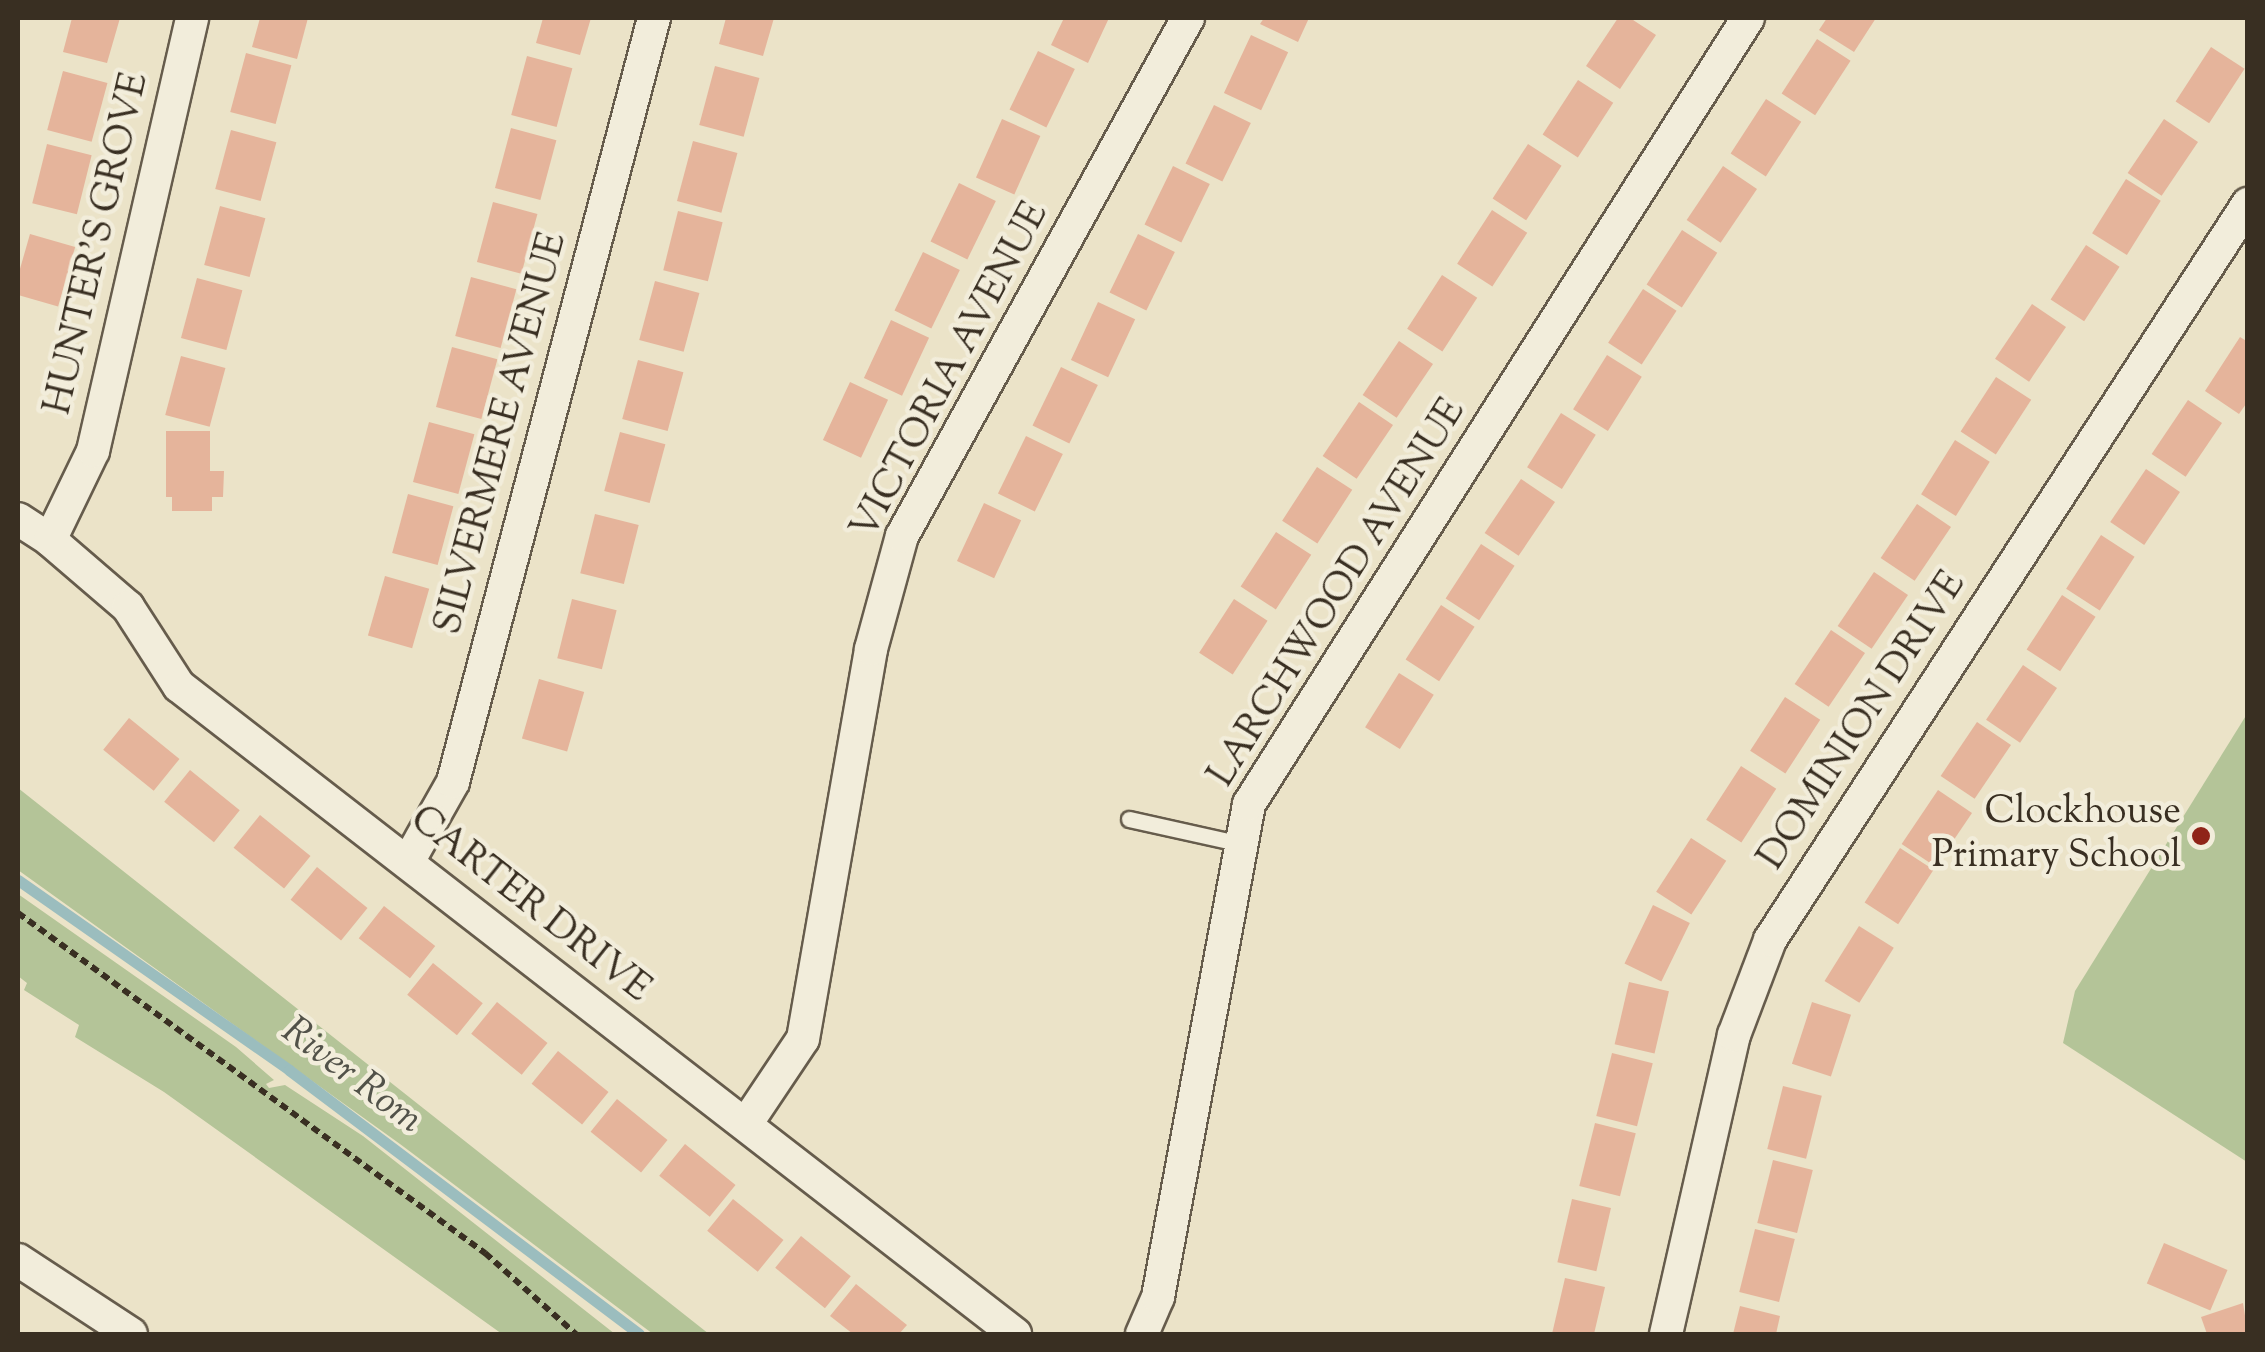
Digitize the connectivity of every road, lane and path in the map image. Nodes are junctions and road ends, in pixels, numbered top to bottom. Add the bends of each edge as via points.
1 (192, 18) edge
2 (654, 18) edge
3 (1188, 18) edge
4 (1748, 18) edge
5 (2248, 204) edge
6 (18, 519) edge
7 (50, 540) junction
8 (1129, 818) dead end
9 (1242, 844) junction
10 (408, 862) junction
11 (18, 913) edge
12 (746, 1124) junction
13 (18, 1260) edge
14 (130, 1334) edge
15 (576, 1334) edge
16 (1016, 1334) edge
17 (1142, 1334) edge
18 (1666, 1334) edge

1 - 7 street, HUNTER'S GROVE via 93,451
2 - 10 street, SILVERMERE AVENUE via 453,782
3 - 12 street, VICTORIA AVENUE via 902,536 871,649 803,1039
4 - 9 street, LARCHWOOD AVENUE via 1249,804
5 - 18 street, DOMINION DRIVE via 1770,940 1734,1035
6 - 7 street, CARTER DRIVE
7 - 10 street, CARTER DRIVE via 128,607 179,686
8 - 9 lane
9 - 17 street, LARCHWOOD AVENUE via 1158,1297
10 - 12 street, CARTER DRIVE
11 - 15 path via 485,1254
12 - 16 street, CARTER DRIVE
13 - 14 street

